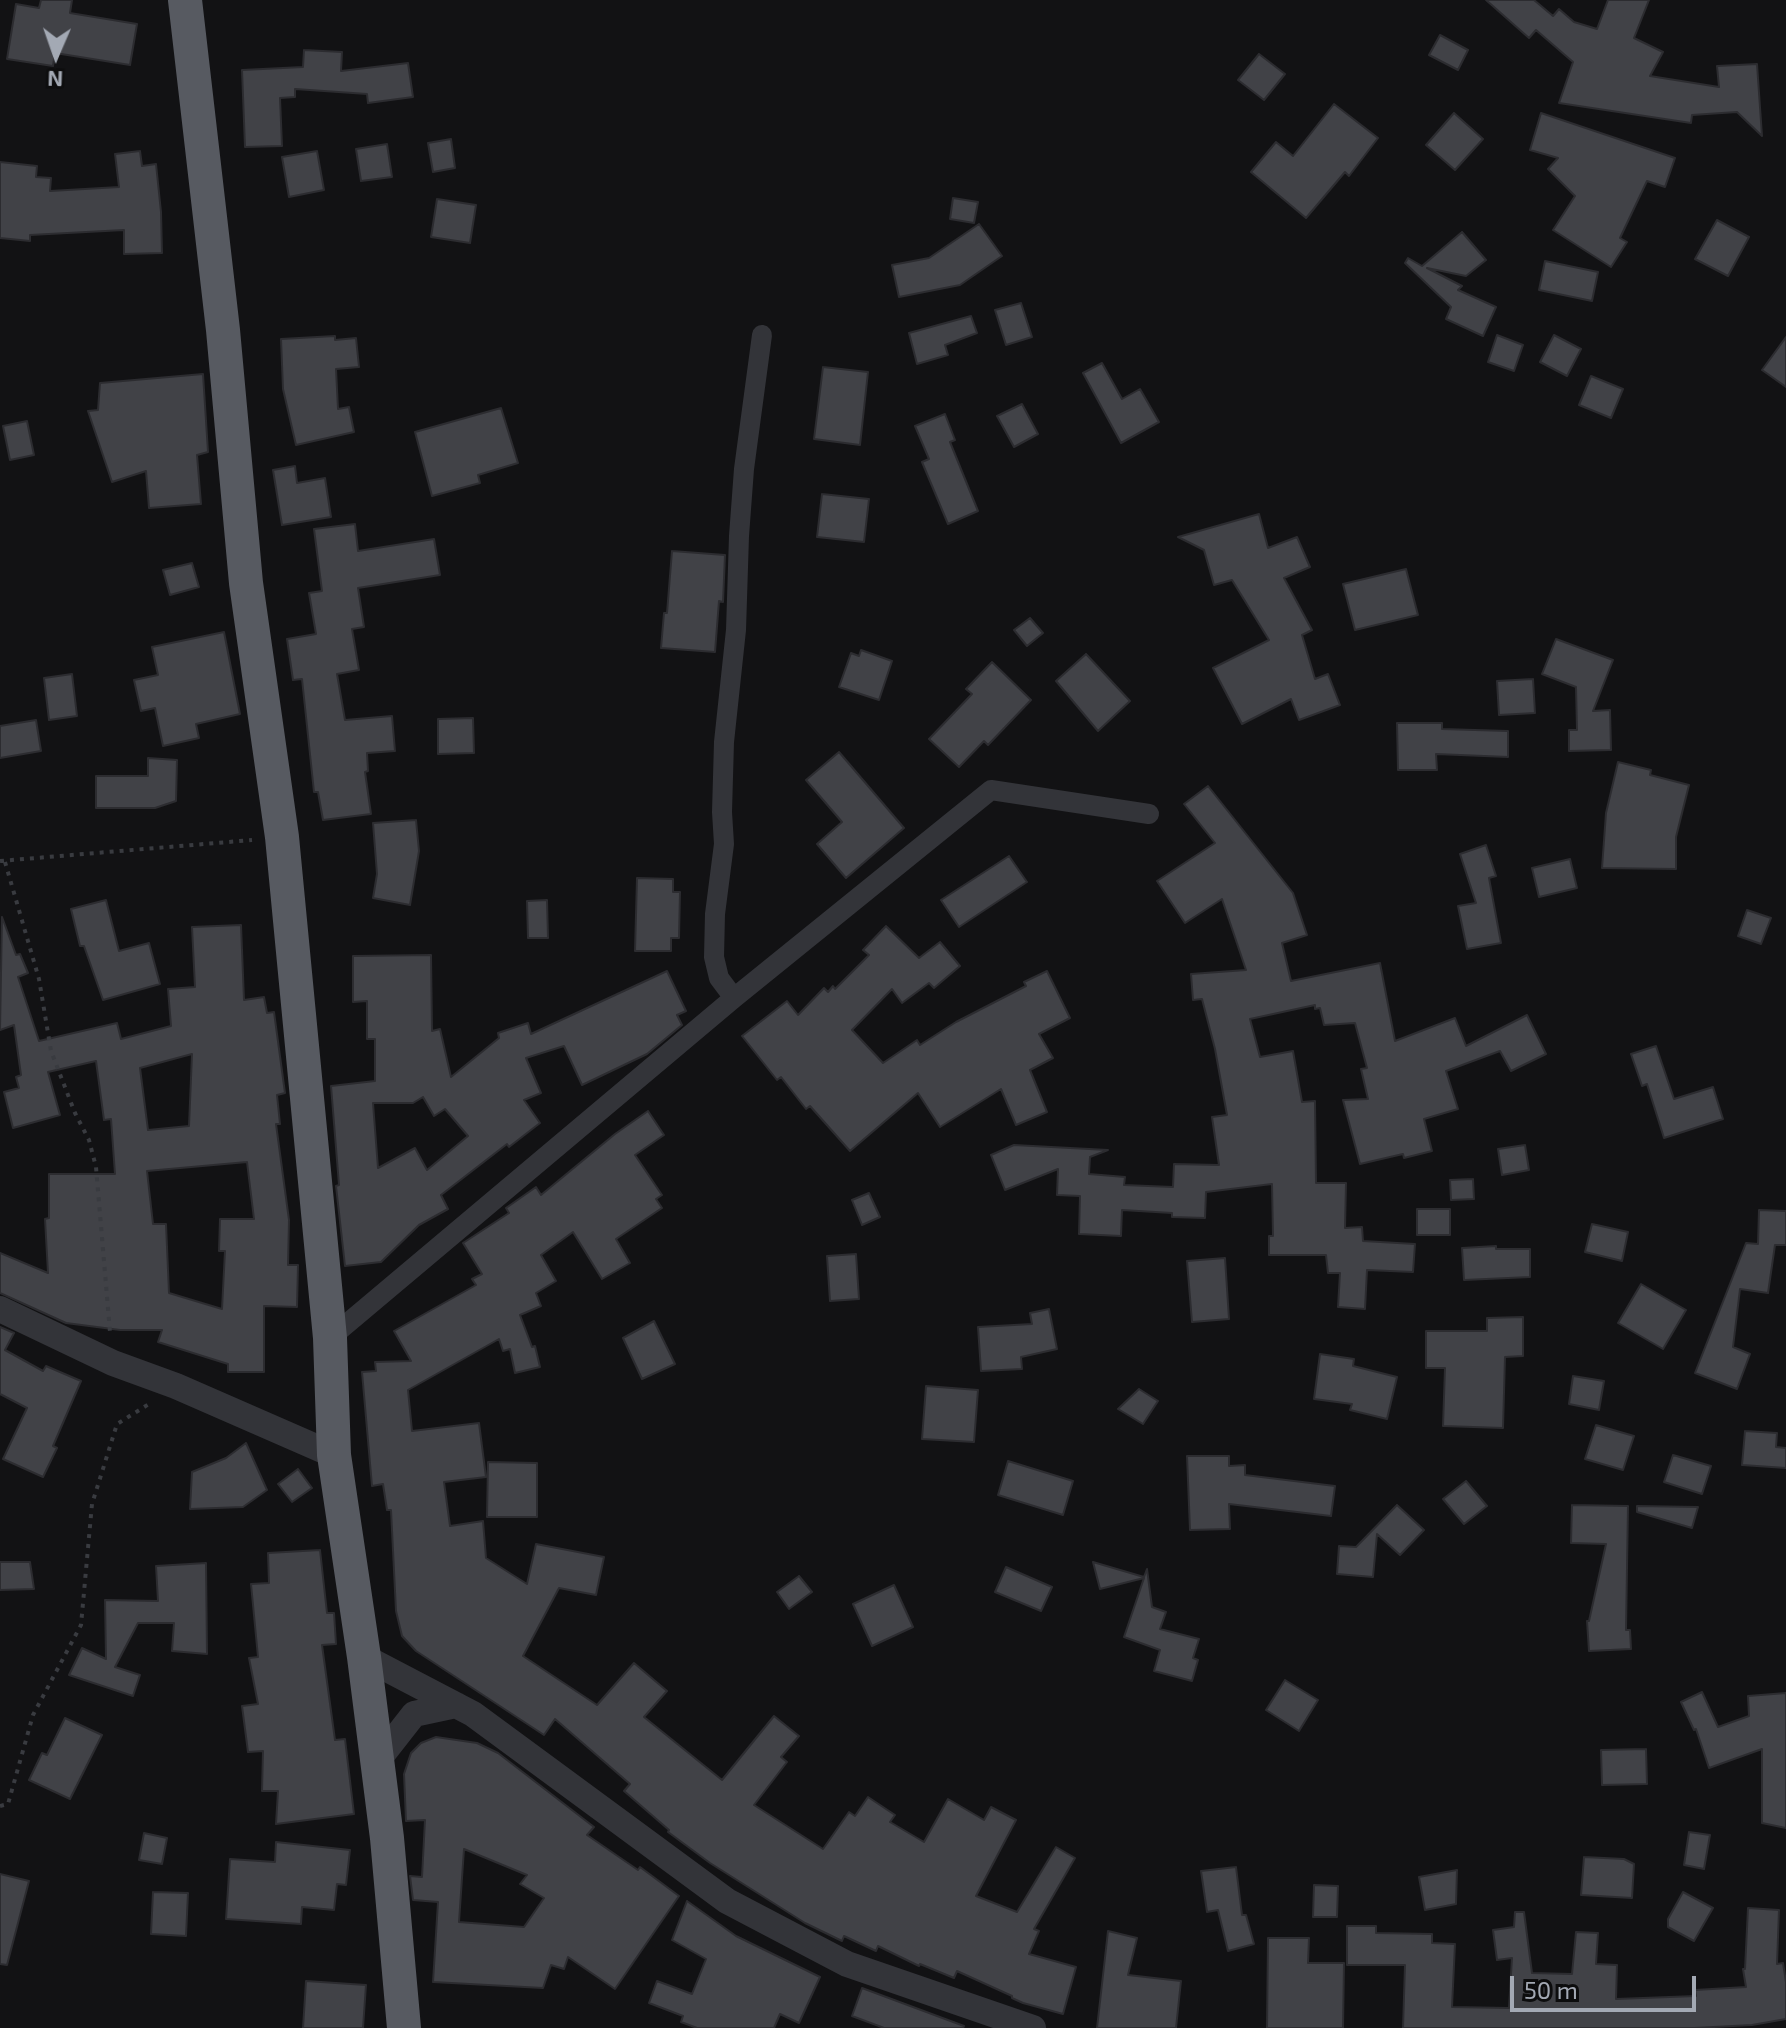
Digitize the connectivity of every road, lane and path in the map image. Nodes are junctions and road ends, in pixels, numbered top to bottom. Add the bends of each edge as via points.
1 (185, 0) edge
2 (762, 335) dead end
3 (1149, 814) dead end
4 (282, 837) junction
5 (3, 861) edge
6 (734, 998) junction
7 (0, 1309) edge
8 (330, 1338) junction
9 (113, 1363) junction
10 (176, 1386) junction
11 (334, 1455) junction
12 (364, 1657) junction
13 (456, 1705) junction
14 (378, 1760) junction
15 (0, 1806) edge
16 (404, 2028) edge
17 (1033, 2028) edge

1 - 4 highway via 246,583
2 - 6 street via 744,469 724,742 724,844 715,914 714,957 719,978
3 - 6 street via 991,790
4 - 5 path
4 - 8 highway
5 - 9 path via 39,979 51,1051 96,1167
6 - 8 street
7 - 9 street
8 - 11 highway
9 - 10 street
10 - 11 street
10 - 15 path via 117,1424 92,1504 81,1625 33,1715 8,1804
11 - 12 highway
12 - 13 street
12 - 14 highway
13 - 14 street via 414,1714
13 - 17 street via 727,1901 847,1964
14 - 16 highway

